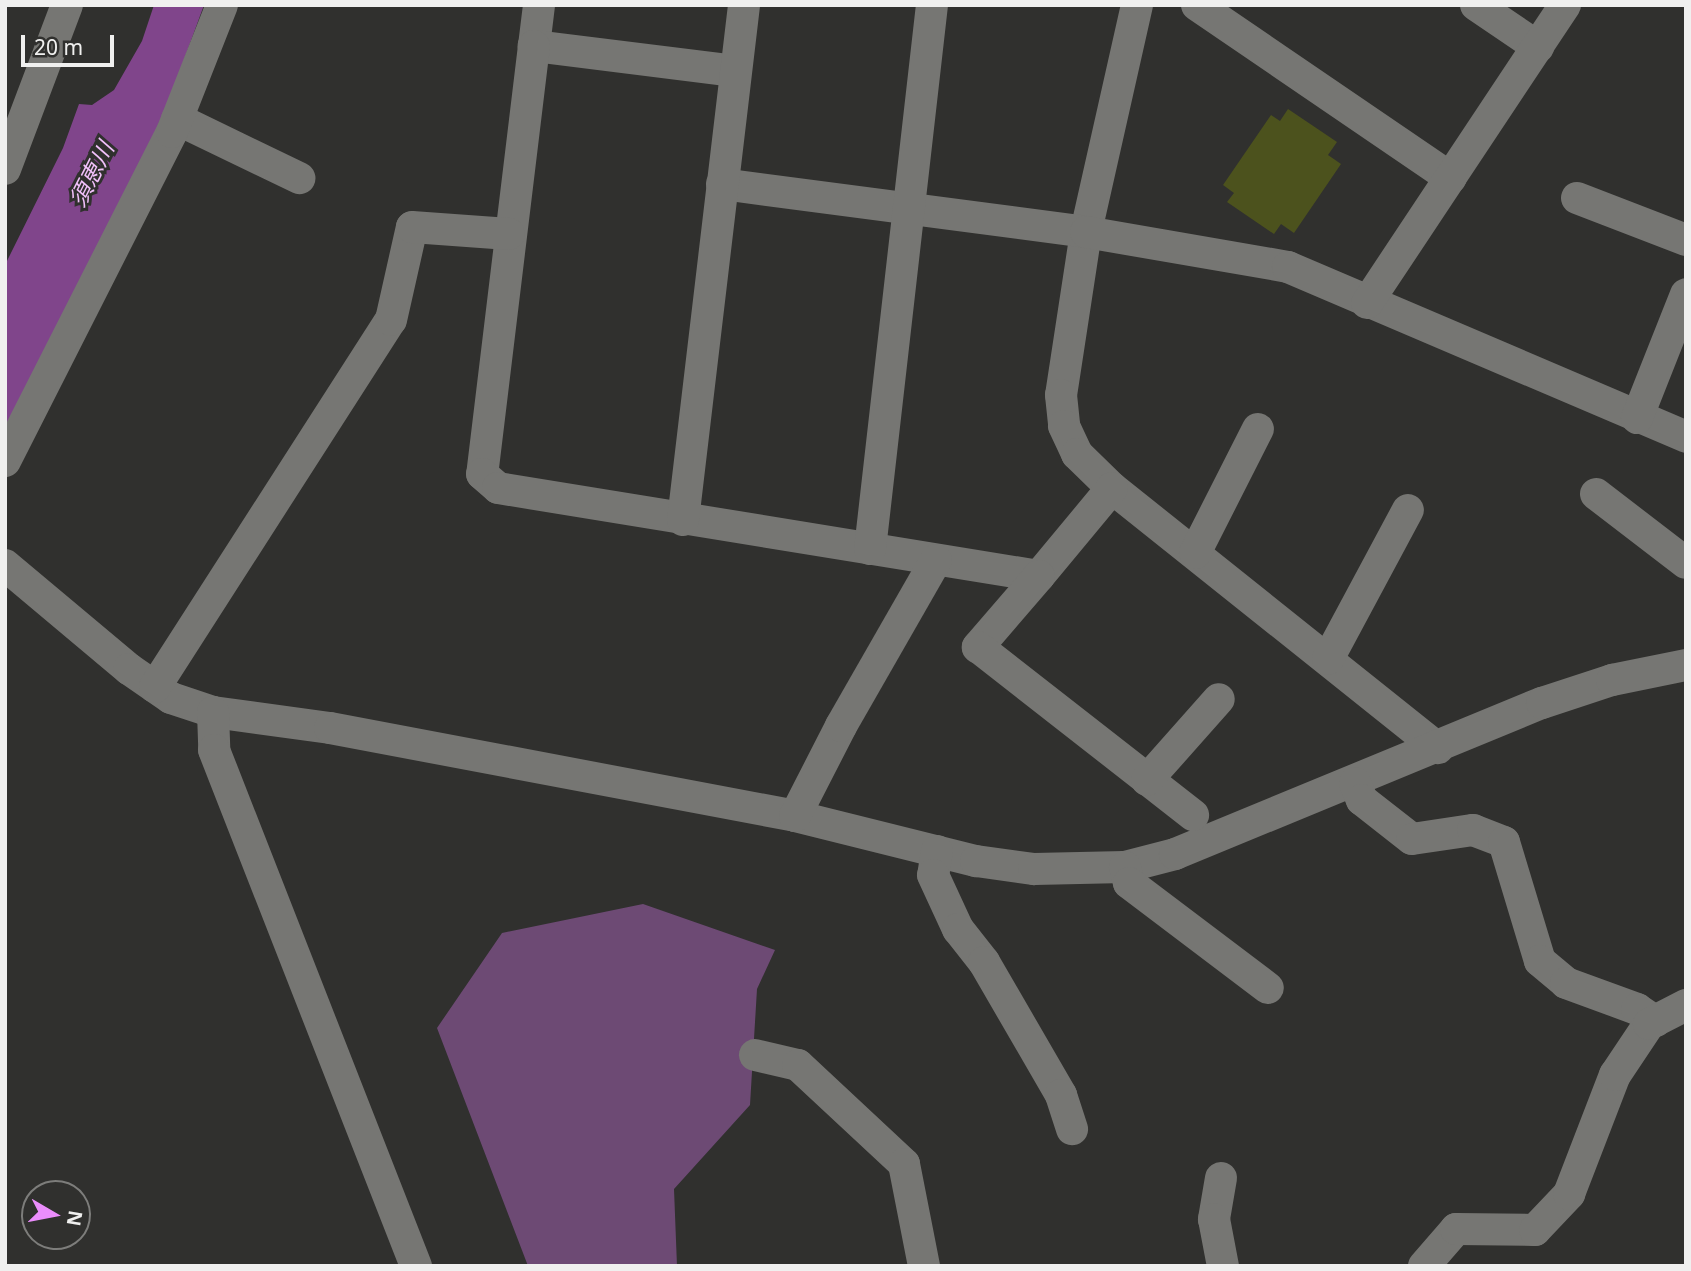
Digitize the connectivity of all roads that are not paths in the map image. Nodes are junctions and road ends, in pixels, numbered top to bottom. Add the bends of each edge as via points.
1 (67, 5) edge
2 (222, 5) edge
3 (539, 5) edge
4 (744, 5) edge
5 (932, 5) edge
6 (1137, 5) edge
7 (1197, 5) edge
8 (1476, 5) edge
9 (1565, 5) edge
10 (534, 46) junction
11 (1538, 47) junction
12 (735, 71) junction
13 (177, 119) junction
14 (5, 169) edge
15 (299, 178) dead end
16 (1451, 178) junction
17 (722, 184) junction
18 (1577, 198) dead end
19 (910, 209) junction
20 (1086, 232) junction
21 (509, 234) junction
22 (1686, 240) edge
23 (1686, 294) edge
24 (1367, 303) junction
25 (1637, 418) junction
26 (1258, 429) dead end
27 (1686, 437) edge
28 (5, 461) edge
29 (1112, 488) junction
30 (1596, 494) dead end
31 (1408, 510) dead end
32 (683, 520) junction
33 (870, 549) junction
34 (1195, 553) junction
35 (936, 560) junction
36 (1686, 563) edge
37 (5, 565) edge
38 (1039, 576) junction
39 (1328, 659) junction
40 (1686, 665) edge
41 (155, 687) junction
42 (1219, 699) dead end
43 (213, 712) junction
44 (1438, 748) junction
45 (1147, 780) junction
46 (1355, 783) junction
47 (795, 816) junction
48 (1193, 816) dead end
49 (937, 851) junction
50 (1125, 867) junction
51 (1268, 988) dead end
52 (1676, 1006) edge
53 (755, 1055) dead end
54 (1072, 1129) dead end
55 (1221, 1178) dead end
56 (416, 1266) edge
57 (924, 1266) edge
58 (1223, 1266) edge
59 (1424, 1266) edge

1 - 14 street
2 - 13 street
3 - 10 street
4 - 12 street
5 - 19 street
6 - 20 street
7 - 16 street
8 - 11 street
9 - 11 street
10 - 12 street
10 - 21 street
11 - 16 street
12 - 17 street
13 - 15 street
13 - 28 street
16 - 24 street
17 - 19 street
17 - 32 street
18 - 22 street
19 - 20 street
19 - 33 street
20 - 24 street via 1288,267
20 - 29 street via 1061,395 1063,416 1077,454
21 - 32 street via 482,474 498,488
21 - 41 street via 412,227 391,320
23 - 25 street
24 - 25 street
25 - 27 street
26 - 34 street
29 - 34 street
29 - 38 street
30 - 36 street
31 - 39 street
32 - 33 street
33 - 35 street
34 - 39 street
35 - 38 street
35 - 47 street
37 - 41 street
38 - 45 street via 978,646
39 - 44 street
40 - 44 street via 1612,680 1542,703
41 - 43 street via 171,698
42 - 45 street
43 - 47 street via 330,728
43 - 56 street via 214,750
44 - 46 street
45 - 48 street
46 - 50 street via 1219,838
46 - 52 street via 1362,800 1412,839 1473,830 1504,842 1540,961 1566,983 1637,1009
47 - 49 street
49 - 50 street via 1034,869
49 - 54 street via 933,876 958,929 984,962 1061,1095
50 - 51 street via 1129,883
52 - 59 street via 1615,1076 1569,1194 1535,1230 1456,1229
53 - 57 street via 798,1065 904,1164
55 - 58 street via 1214,1219

